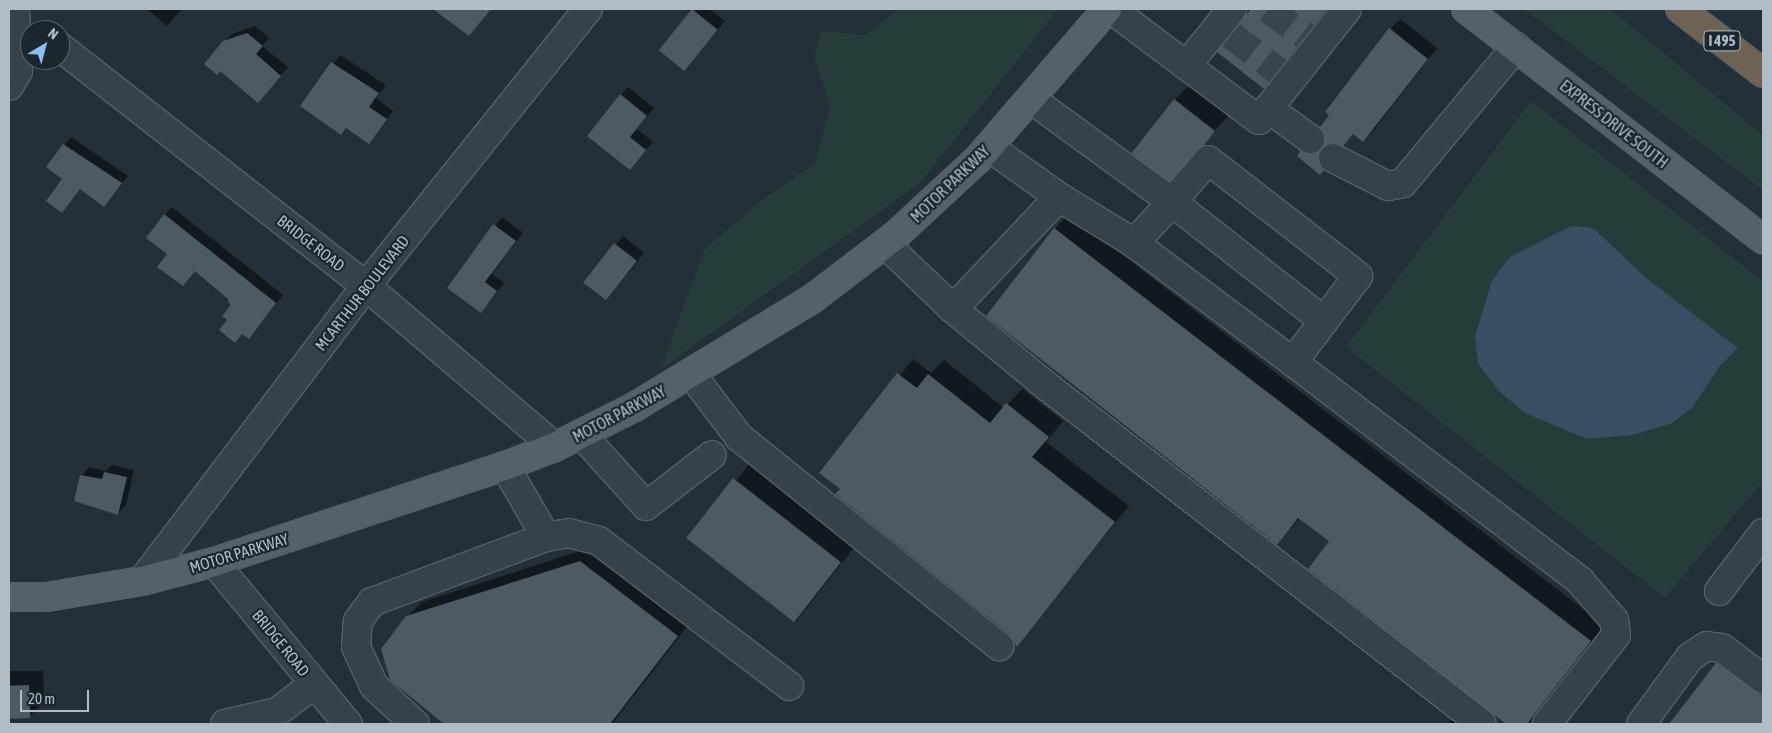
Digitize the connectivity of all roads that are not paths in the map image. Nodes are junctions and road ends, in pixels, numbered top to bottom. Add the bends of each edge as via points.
1 (588, 9) edge
2 (1107, 9) edge
3 (1111, 9) edge
4 (1466, 9) edge
5 (1680, 9) edge
6 (1338, 12) edge
7 (20, 15) edge
8 (1227, 23) edge
9 (1516, 47) junction
10 (70, 55) edge
11 (1187, 65) junction
12 (1763, 73) edge
13 (9, 86) edge
14 (1031, 99) junction
15 (1269, 109) junction
16 (1310, 139) dead end
17 (989, 147) junction
18 (1334, 158) dead end
19 (1059, 196) junction
20 (1172, 202) junction
21 (1763, 238) edge
22 (885, 244) junction
23 (1134, 244) junction
24 (366, 286) junction
25 (953, 310) junction
26 (1324, 321) junction
27 (1294, 362) junction
28 (692, 375) junction
29 (581, 434) junction
30 (555, 447) junction
31 (712, 455) dead end
32 (506, 466) junction
33 (1763, 533) edge
34 (546, 537) junction
35 (214, 562) junction
36 (142, 581) junction
37 (1719, 591) dead end
38 (9, 597) edge
39 (999, 646) dead end
40 (1763, 678) edge
41 (314, 684) junction
42 (789, 686) dead end
43 (281, 718) edge
44 (225, 724) edge
45 (348, 724) edge
46 (415, 724) edge
47 (1482, 724) edge
48 (1547, 724) edge
49 (1641, 724) edge

1 - 24 street, MCARTHUR BOULEVARD
2 - 14 main road, MOTOR PARKWAY
3 - 11 street
4 - 9 main road, EXPRESS DRIVE SOUTH
5 - 12 highway, I 495
6 - 15 street via 1285,76
7 - 13 street via 18,71
8 - 11 street
9 - 18 street via 1403,183 1388,186
9 - 21 main road, EXPRESS DRIVE SOUTH
10 - 24 street, BRIDGE ROAD
11 - 15 street via 1260,120
14 - 17 main road, MOTOR PARKWAY
14 - 20 street
15 - 16 street
17 - 19 street
17 - 22 main road, MOTOR PARKWAY
19 - 23 street
19 - 25 street
20 - 23 street
20 - 26 street
20 - 26 street via 1208,160 1278,213 1358,276
22 - 25 street
22 - 28 main road, MOTOR PARKWAY via 812,299
23 - 27 street
24 - 30 street, BRIDGE ROAD
24 - 36 street, MCARTHUR BOULEVARD
25 - 47 street
26 - 27 street
27 - 48 street via 1580,582 1614,620 1616,635
28 - 29 main road, MOTOR PARKWAY
28 - 39 street via 739,437
29 - 30 main road, MOTOR PARKWAY
29 - 31 street via 646,506
30 - 32 main road, MOTOR PARKWAY
32 - 34 street
32 - 35 main road, MOTOR PARKWAY
33 - 37 street
34 - 42 street via 569,533 599,541
34 - 46 street via 372,602 358,621 356,647 374,686
35 - 36 main road, MOTOR PARKWAY
35 - 41 street, BRIDGE ROAD
36 - 38 main road, MOTOR PARKWAY via 48,597
40 - 49 street via 1722,648 1707,646 1690,657
41 - 43 street
41 - 45 street, BRIDGE ROAD
43 - 44 street

